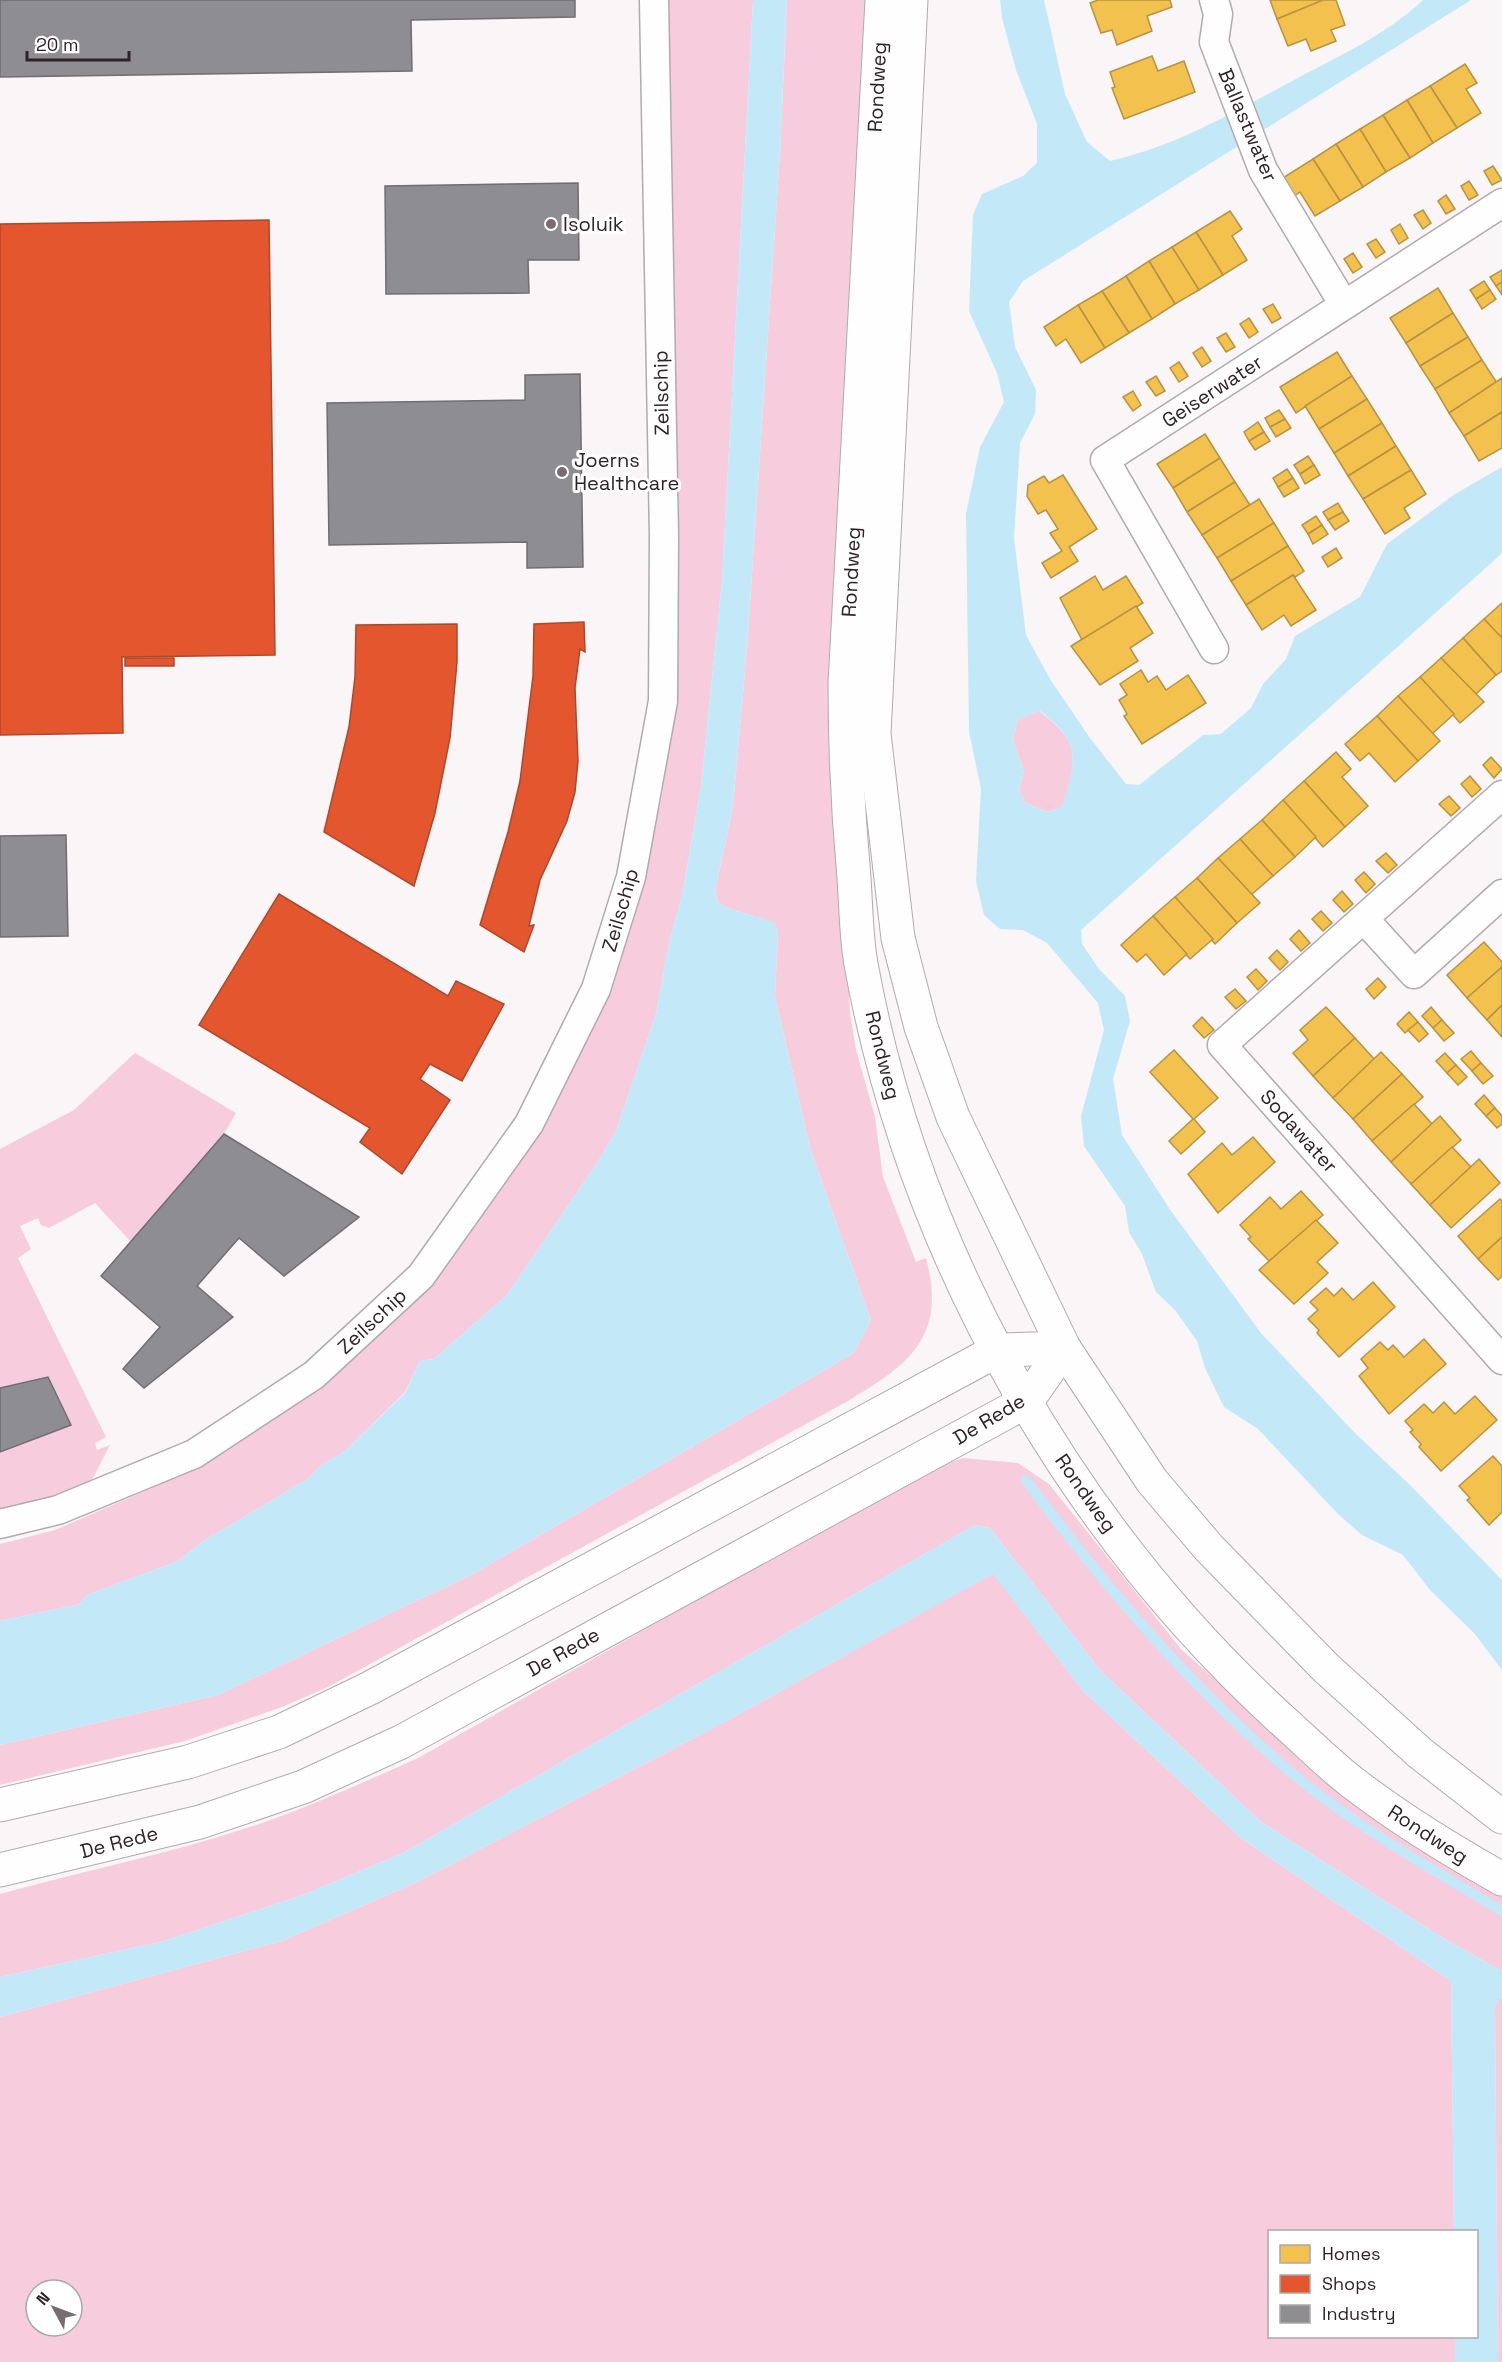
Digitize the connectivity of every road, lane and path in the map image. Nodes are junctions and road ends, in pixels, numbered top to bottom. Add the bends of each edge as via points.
1 (654, 0) edge
2 (882, 0) edge
3 (911, 0) edge
4 (1214, 0) edge
5 (1502, 203) edge
6 (1344, 305) junction
7 (1214, 649) dead end
8 (1502, 795) edge
9 (1502, 894) edge
10 (1364, 919) junction
11 (1064, 1348) junction
12 (998, 1350) junction
13 (1502, 1360) edge
14 (1027, 1401) junction
15 (0, 1524) edge
16 (0, 1805) edge
17 (1502, 1817) edge
18 (0, 1870) edge
19 (1502, 1879) edge

1 - 15 street, Zeilschip via 664,525 663,701 631,877 596,989 529,1124 421,1276 314,1376 194,1454 58,1510
2 - 12 main road, Rondweg via 845,684 846,778 860,949 874,1026 908,1144 956,1264
3 - 11 main road, Rondweg via 874,734 898,938 921,1027 953,1117
4 - 6 street, Ballastwater via 1218,14 1214,42 1263,170
5 - 6 street, Geiserwater
6 - 7 street, Geiserwater via 1105,460
8 - 10 street, Sodawater
9 - 10 street via 1414,974
10 - 13 street, Sodawater via 1222,1045
11 - 12 main road
11 - 14 main road, De Rede
11 - 17 main road, Rondweg via 1152,1481 1239,1580 1369,1709
12 - 14 main road, Rondweg
12 - 16 main road via 381,1683 279,1732 188,1762
14 - 18 main road, De Rede via 390,1747 303,1787 200,1822
14 - 19 main road, Rondweg via 1080,1487 1123,1546 1224,1664 1353,1783 1442,1844

